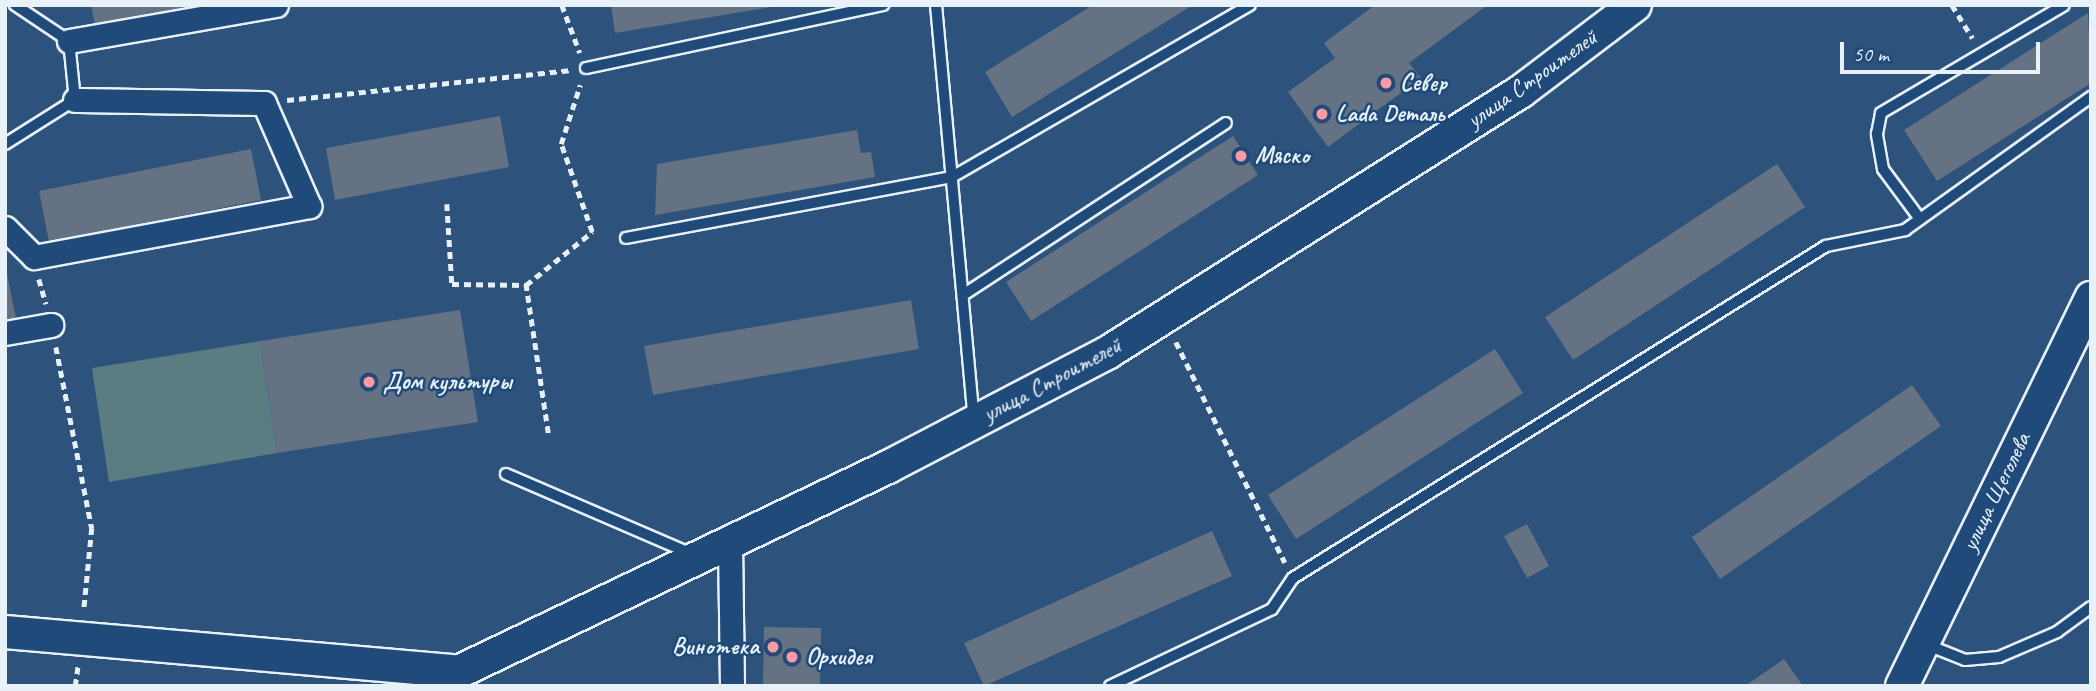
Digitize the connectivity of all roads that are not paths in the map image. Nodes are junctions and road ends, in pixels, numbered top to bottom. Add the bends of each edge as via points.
1 (15, 5) edge
2 (276, 5) edge
3 (883, 5) edge
4 (936, 5) edge
5 (1250, 5) edge
6 (1635, 5) edge
7 (2064, 5) edge
8 (69, 41) junction
9 (586, 68) road end
10 (2091, 97) edge
11 (75, 100) junction
12 (1226, 123) dead end
13 (5, 144) edge
14 (952, 177) junction
15 (1920, 219) junction
16 (5, 228) edge
17 (626, 238) dead end
18 (963, 295) junction
19 (2091, 298) edge
20 (51, 325) road end
21 (5, 333) edge
22 (974, 422) junction
23 (506, 474) dead end
24 (730, 542) junction
25 (697, 557) junction
26 (2091, 607) edge
27 (5, 632) edge
28 (1922, 643) junction
29 (442, 679) edge
30 (732, 686) edge
31 (1110, 686) edge
32 (1902, 686) edge

1 - 8 lane
2 - 8 street
3 - 9 lane
4 - 14 lane
5 - 14 lane
6 - 22 street, улица Строителей via 1520,92 1163,316
7 - 15 lane via 1881,113 1877,134 1883,169
8 - 11 lane
10 - 15 lane
11 - 13 lane
11 - 16 street via 264,103 309,206 34,257
12 - 18 lane
14 - 17 lane
14 - 18 lane
15 - 31 lane via 1906,230 1826,246 1293,578 1272,609
18 - 22 lane
19 - 28 street, улица Щеголева
20 - 21 street
22 - 24 street, улица Строителей
23 - 25 lane
24 - 25 street, улица Строителей
24 - 30 street
25 - 29 street, улица Строителей
26 - 28 lane via 2057,632 1999,657 1965,660
27 - 29 street
28 - 32 street, улица Щеголева

